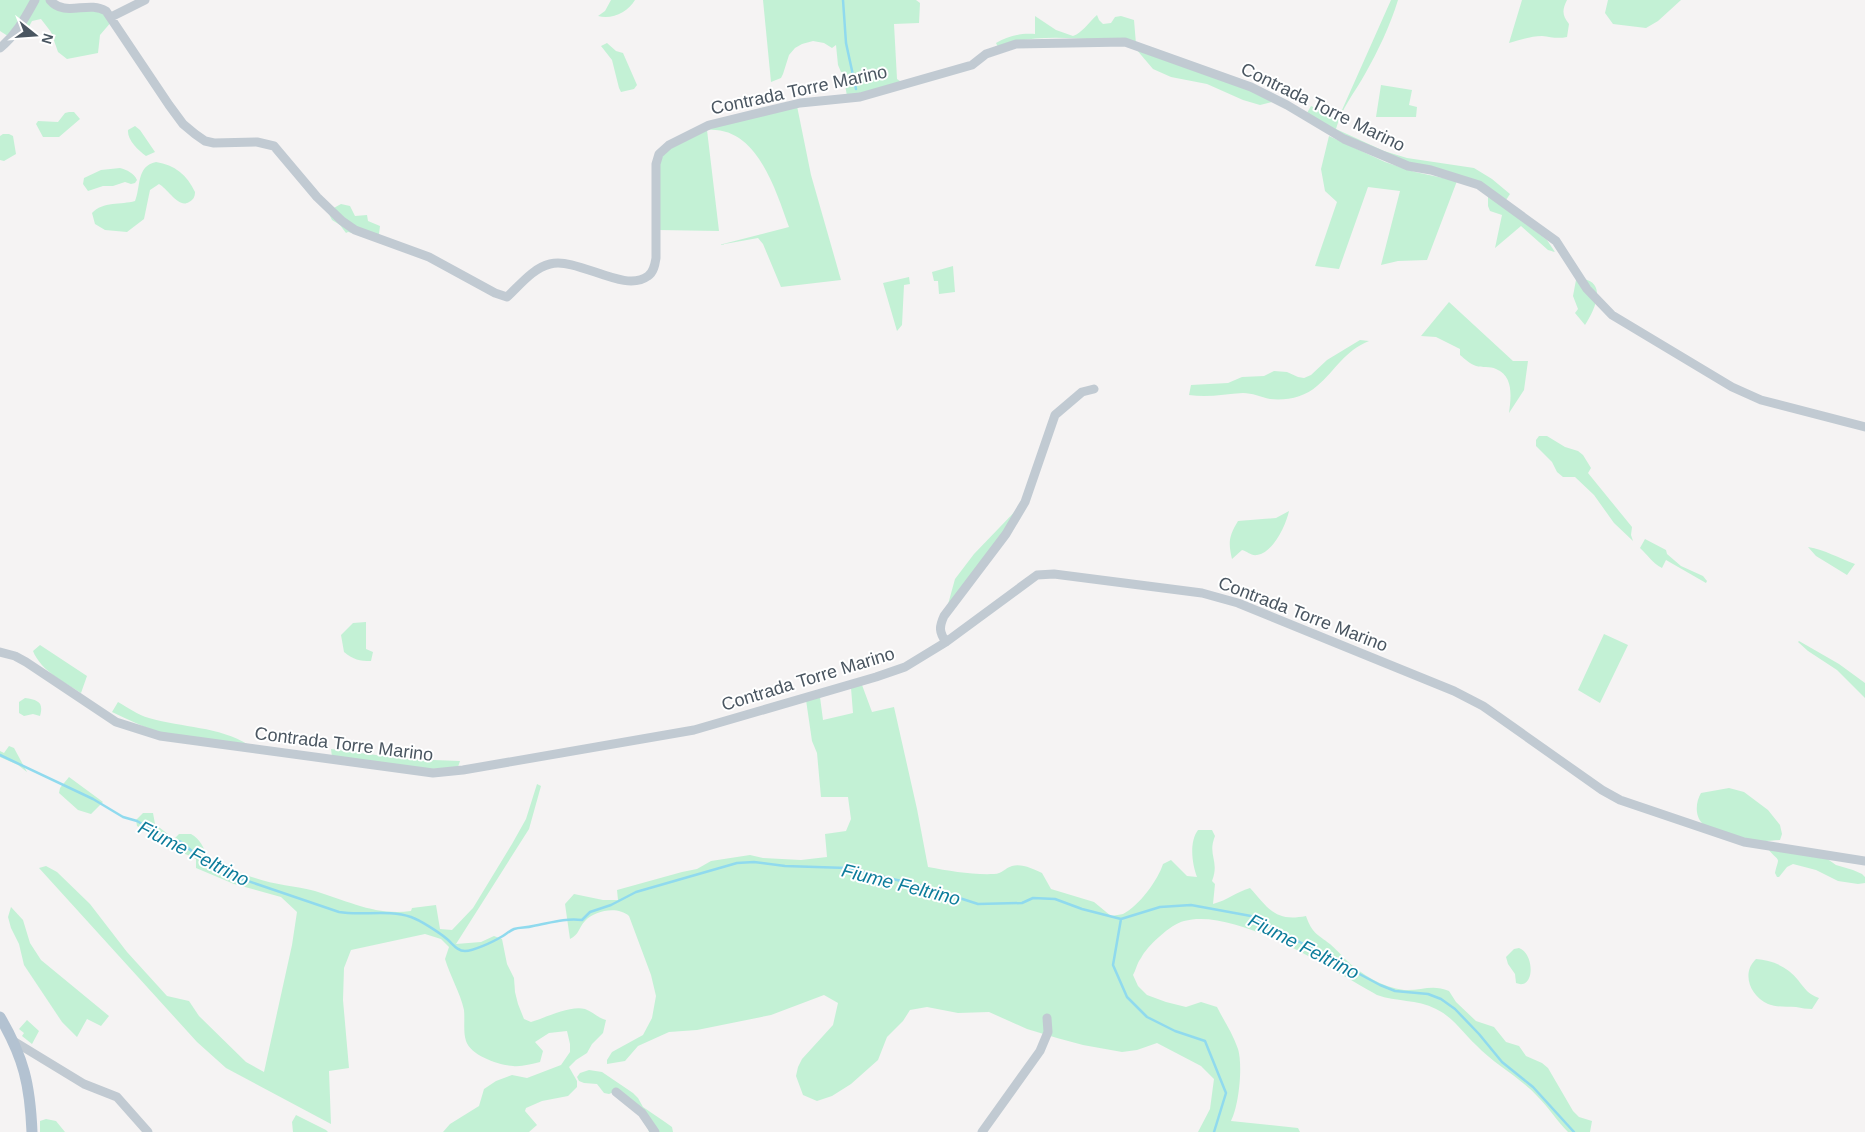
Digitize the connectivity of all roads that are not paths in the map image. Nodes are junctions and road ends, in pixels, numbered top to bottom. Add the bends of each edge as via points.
1 (35, 0) edge
2 (50, 0) edge
3 (145, 0) edge
4 (111, 17) junction
5 (0, 48) edge
6 (1094, 389) dead end
7 (1865, 427) edge
8 (946, 642) junction
9 (0, 652) edge
10 (1865, 861) edge
11 (1047, 1018) dead end
12 (1, 1021) edge
13 (14, 1042) junction
14 (616, 1092) dead end
15 (32, 1132) edge
16 (148, 1132) edge
17 (655, 1132) edge
18 (982, 1132) edge

1 - 5 street via 10,40
2 - 4 street via 64,9 94,6
3 - 4 street
4 - 7 street, Contrada Torre Marino via 169,105 195,134 214,143 257,142 274,146 317,197 348,226 429,257 495,293 507,296 535,271 550,264 566,263 631,281 648,276 656,258 656,164 660,154 669,144 709,125 799,103 860,97 972,65 986,54 1016,44 1126,42 1251,87 1344,139 1408,166 1479,185 1556,240 1587,289 1612,315 1732,387 1760,400
6 - 8 street via 1082,392 1055,414 1025,502 1006,534 944,616 940,626
8 - 9 street, Contrada Torre Marino via 905,667 694,730 433,773 160,736 116,722 48,675 15,656
8 - 10 street, Contrada Torre Marino via 1037,576 1054,574 1202,593 1238,603 1483,706 1620,800 1744,842
11 - 18 street via 1048,1032 1040,1050
12 - 13 main road
13 - 15 main road via 29,1086
13 - 16 street via 84,1084 117,1097
14 - 17 street via 642,1113

